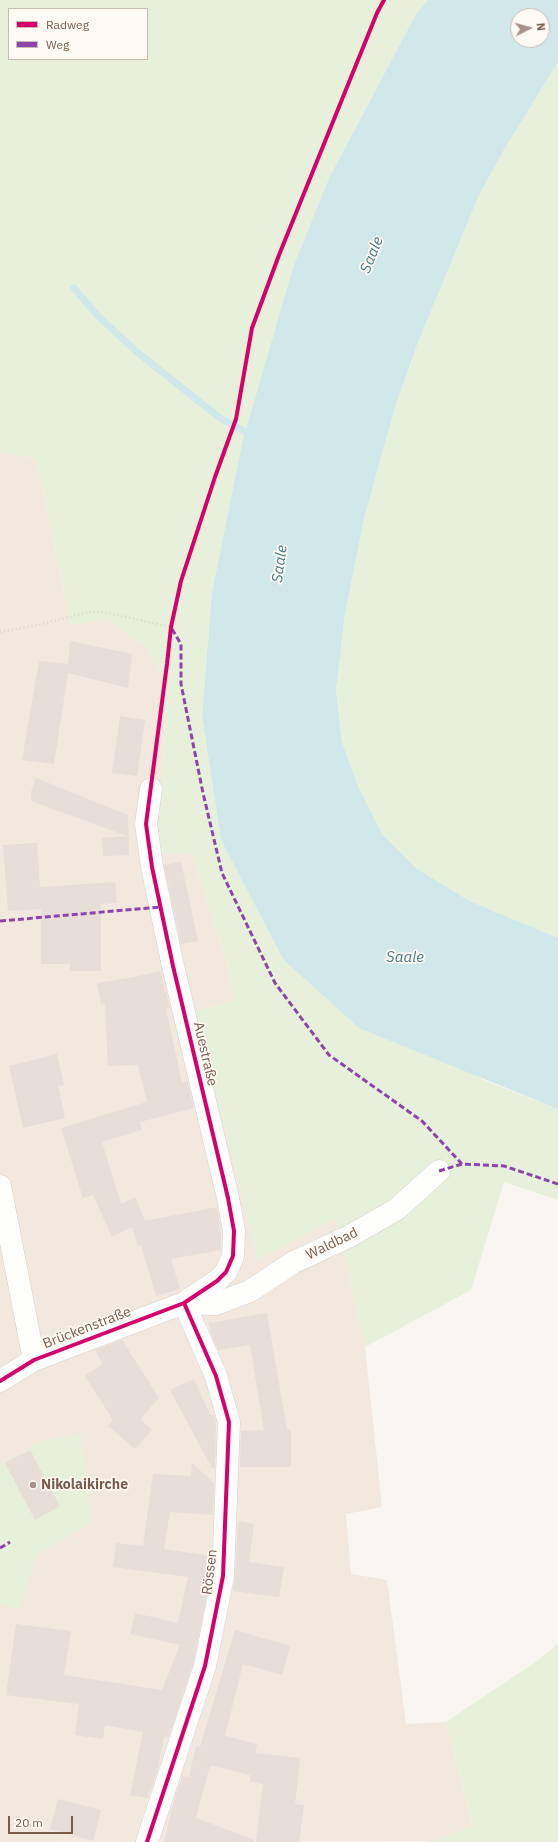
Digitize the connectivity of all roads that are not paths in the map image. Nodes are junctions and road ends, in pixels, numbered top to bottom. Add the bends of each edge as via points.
1 (151, 789) dead end
2 (439, 1170) dead end
3 (0, 1186) edge
4 (184, 1303) junction
5 (34, 1360) junction
6 (0, 1381) edge
7 (147, 1842) edge

1 - 4 street, Auestraße via 146,824 152,867 234,1231 233,1256 226,1272
2 - 4 street, Waldbad via 397,1209 350,1236 294,1262 250,1291 216,1304
3 - 5 street
4 - 5 street, Brückenstraße
4 - 7 street, Rössen via 216,1376 229,1422 223,1576 205,1666
5 - 6 street, Brückenstraße

